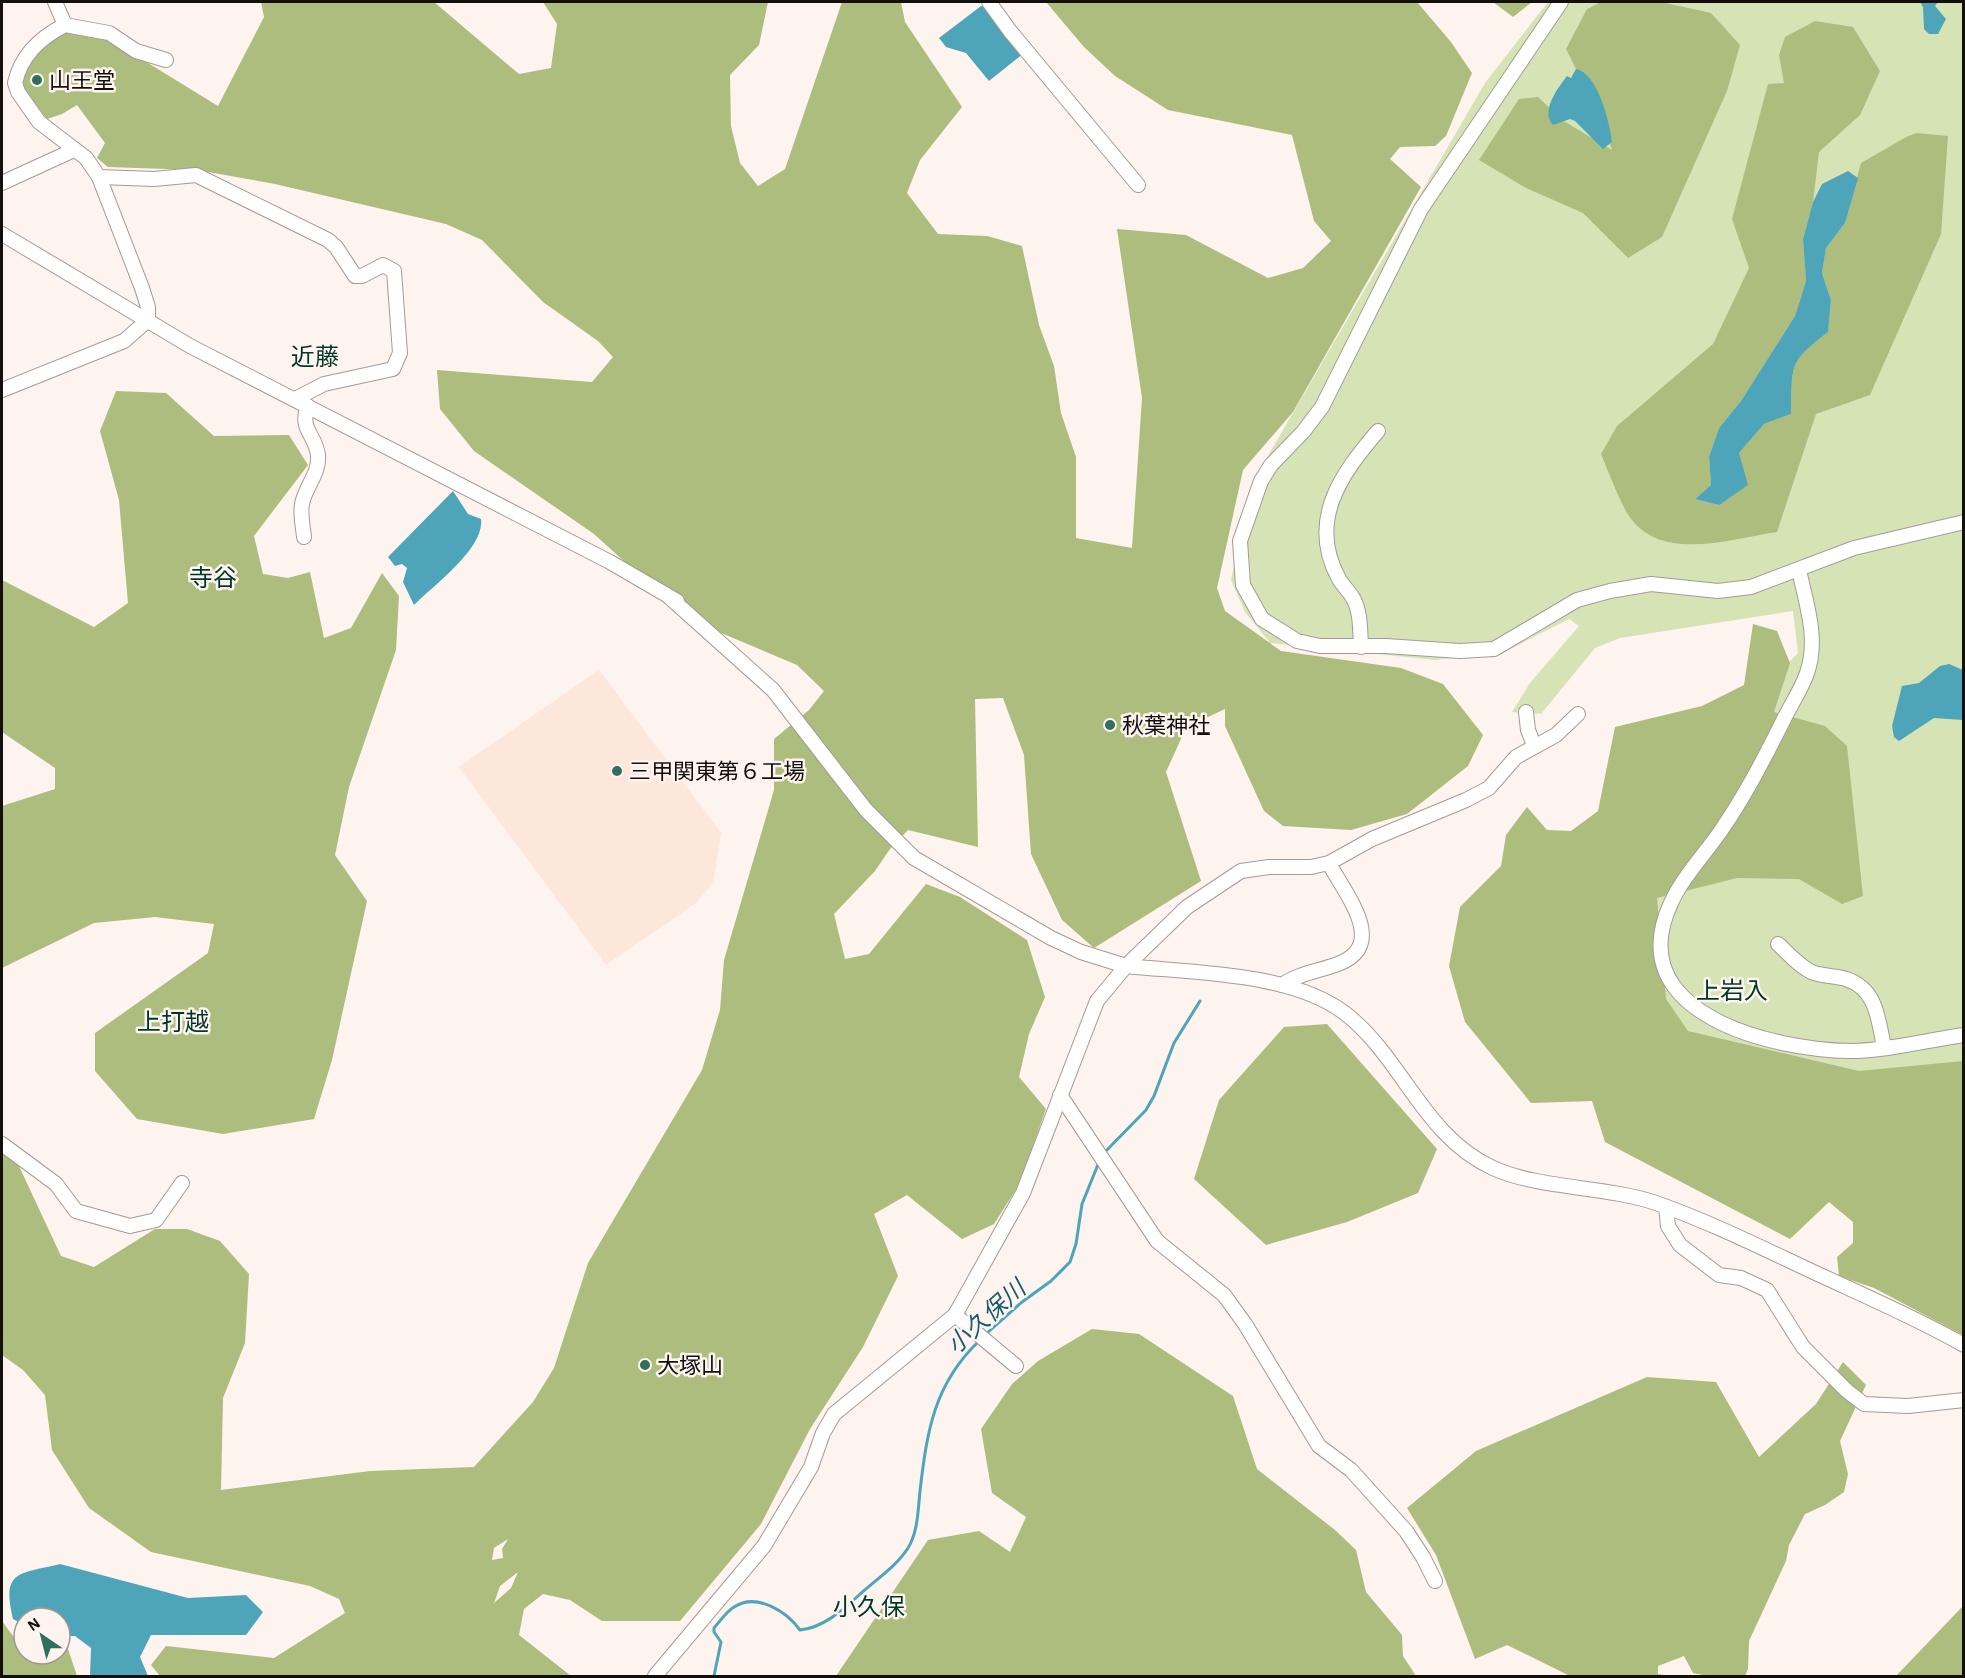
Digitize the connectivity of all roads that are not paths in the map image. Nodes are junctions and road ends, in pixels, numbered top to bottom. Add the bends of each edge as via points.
1 (55, 2) edge
2 (989, 2) edge
3 (1561, 2) edge
4 (65, 25) junction
5 (166, 60) dead end
6 (75, 150) junction
7 (99, 177) junction
8 (2, 183) edge
9 (1138, 185) dead end
10 (2, 234) edge
11 (148, 320) junction
12 (2, 390) edge
13 (295, 399) junction
14 (308, 406) junction
15 (1378, 431) dead end
16 (1964, 522) edge
17 (304, 537) dead end
18 (1799, 570) junction
19 (1361, 647) junction
20 (1526, 712) dead end
21 (1578, 714) dead end
22 (1534, 745) junction
23 (1329, 863) junction
24 (1778, 944) dead end
25 (1126, 966) junction
26 (1282, 985) junction
27 (1964, 1035) edge
28 (1884, 1047) junction
29 (1059, 1095) junction
30 (2, 1144) edge
31 (182, 1183) dead end
32 (1666, 1207) junction
33 (955, 1315) junction
34 (1964, 1345) edge
35 (1016, 1366) dead end
36 (1964, 1400) edge
37 (1435, 1581) dead end
38 (655, 1677) edge

1 - 4 street
2 - 9 street
3 - 19 street via 1421,209 1322,407 1261,481 1240,541 1243,585 1262,619 1297,641
4 - 5 street via 109,33 136,51
4 - 6 street via 37,42 15,83 39,122
6 - 7 street
6 - 8 street
7 - 11 street via 142,288
7 - 13 street via 154,179 196,175 328,240 355,276 383,265 394,271 400,352 393,369 324,384
10 - 11 street
11 - 12 street via 124,341
11 - 13 street via 190,346
13 - 14 street
14 - 17 street via 305,427 313,441 318,465 302,506
14 - 25 street via 610,562 700,617 770,675 800,709 873,814 903,847 934,872 1051,938
15 - 19 street via 1340,480 1327,523 1339,578 1358,611
16 - 18 street via 1854,548
18 - 19 street via 1729,590 1652,584 1610,591 1577,600 1494,649
18 - 28 street via 1811,624 1812,652 1807,674 1722,829 1671,901 1660,949 1678,992 1693,1007 1733,1029 1767,1042 1802,1049 1853,1051
20 - 22 street
21 - 22 street via 1556,735
22 - 23 street via 1516,757 1489,788 1372,839
23 - 25 street via 1233,874 1187,907
23 - 26 street via 1356,906 1359,950 1339,964
24 - 28 street via 1812,972 1845,979 1869,993 1877,1009
25 - 26 street
25 - 29 street via 1097,1001
26 - 32 street via 1322,998 1347,1015 1440,1129 1481,1161 1511,1175 1623,1195
27 - 28 street
29 - 33 street via 1023,1193
29 - 37 street via 1157,1241 1224,1295 1319,1446 1351,1470 1406,1531
30 - 31 street via 56,1184 76,1211 130,1226 156,1220
32 - 34 street via 1887,1306
32 - 36 street via 1668,1226 1680,1245 1719,1275 1741,1278 1767,1290 1803,1347 1864,1404 1908,1406
33 - 35 street
33 - 38 street via 834,1414 811,1467 764,1546

